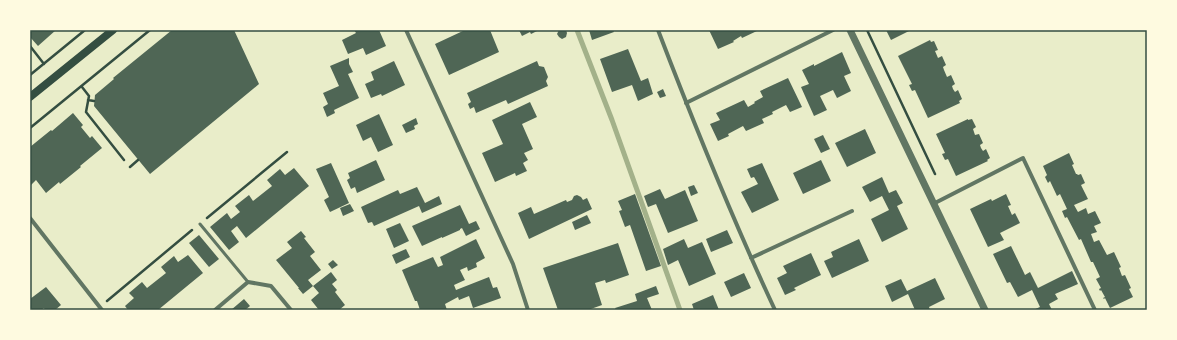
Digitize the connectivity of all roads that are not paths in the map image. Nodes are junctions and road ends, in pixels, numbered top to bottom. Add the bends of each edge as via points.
1 (113, 30) edge
2 (406, 30) edge
3 (658, 30) edge
4 (833, 30) edge
5 (850, 30) edge
6 (30, 97) edge
7 (686, 103) junction
8 (933, 204) junction
9 (852, 211) dead end
10 (30, 218) edge
11 (200, 224) dead end
12 (751, 258) junction
13 (248, 282) junction
14 (102, 310) edge
15 (215, 310) edge
16 (291, 310) edge
17 (528, 310) edge
18 (775, 310) edge
19 (985, 310) edge
20 (1095, 310) edge

1 - 6 main road
2 - 17 street via 513,264
3 - 7 street
4 - 7 street
5 - 8 street
7 - 12 street
8 - 19 street
8 - 20 street via 1023,158
9 - 12 street
10 - 14 street
11 - 13 lane
12 - 18 street
13 - 15 street
13 - 16 street via 271,286

